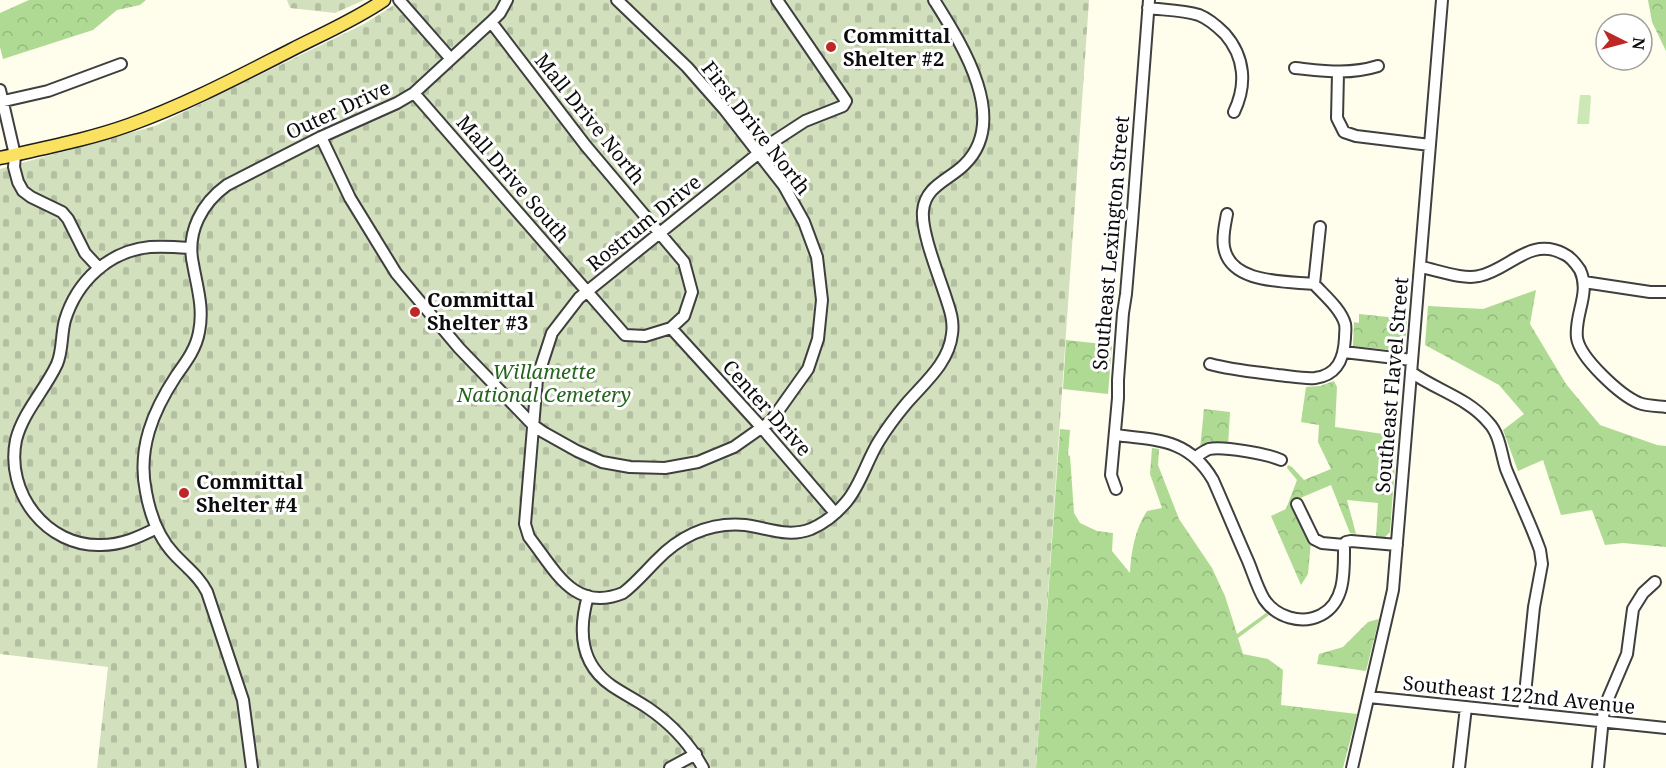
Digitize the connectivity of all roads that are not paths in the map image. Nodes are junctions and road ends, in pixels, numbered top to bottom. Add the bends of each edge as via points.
1 (384, 0) edge
2 (399, 0) edge
3 (507, 0) edge
4 (617, 0) edge
5 (777, 0) edge
6 (934, 0) edge
7 (1442, 0) edge
8 (1149, 4) edge
9 (491, 22) junction
10 (450, 58) junction
11 (121, 64) dead end
12 (1378, 66) dead end
13 (1295, 68) dead end
14 (1338, 73) junction
15 (0, 90) edge
16 (414, 93) junction
17 (1, 101) edge
18 (1234, 112) dead end
19 (321, 137) junction
20 (1430, 145) junction
21 (759, 153) junction
22 (15, 155) junction
23 (0, 158) edge
24 (1227, 214) dead end
25 (1320, 227) dead end
26 (660, 233) junction
27 (191, 248) junction
28 (1421, 267) junction
29 (99, 268) junction
30 (1584, 282) junction
31 (1314, 284) junction
32 (586, 292) junction
33 (1666, 292) edge
34 (671, 328) junction
35 (1344, 352) junction
36 (1210, 364) dead end
37 (1412, 366) junction
38 (1666, 407) edge
39 (533, 425) junction
40 (762, 428) junction
41 (1115, 435) junction
42 (1196, 457) junction
43 (1281, 460) dead end
44 (1116, 489) dead end
45 (1297, 504) dead end
46 (835, 513) junction
47 (157, 528) junction
48 (1344, 545) junction
49 (1397, 545) junction
50 (1655, 582) dead end
51 (588, 596) junction
52 (1369, 697) junction
53 (1466, 707) junction
54 (1523, 713) junction
55 (1602, 722) junction
56 (1666, 728) edge
57 (696, 754) junction
58 (252, 768) edge
59 (670, 768) edge
60 (703, 768) edge
61 (1352, 768) edge
62 (1459, 768) edge
63 (1598, 768) edge

1 - 22 main road via 150,117
2 - 10 street
3 - 9 street, Outer Drive
4 - 21 street, First Drive North via 687,67
5 - 21 street, Rostrum Drive via 846,101 843,106 805,121
6 - 46 street via 969,63 984,110 982,132 972,154 965,165 931,191 923,210 927,238 952,317 951,340 942,362 891,424 853,493
7 - 20 street, Southeast Flavel Street
8 - 18 street via 1198,15 1229,39 1243,74
8 - 41 street, Southeast Lexington Street
9 - 10 street, Outer Drive
9 - 26 street, Mall Drive North via 586,146
10 - 16 street, Outer Drive
11 - 17 street via 56,88
12 - 14 street
13 - 14 street
14 - 20 street via 1337,118 1344,132
15 - 17 street
16 - 19 street, Outer Drive
16 - 32 street, Mall Drive South
17 - 22 street
19 - 27 street, Outer Drive via 216,193 197,221
19 - 39 street, First Drive North via 350,198 396,273 459,348
20 - 28 street, Southeast Flavel Street
21 - 26 street, Rostrum Drive
21 - 40 street, First Drive North via 804,222 817,257 822,300 818,339 808,369
22 - 23 main road
22 - 29 street via 14,167 23,191 62,212 85,253
24 - 31 street via 1223,245 1230,262 1238,269 1259,278
25 - 31 street
26 - 32 street, Rostrum Drive
26 - 34 street, Mall Drive North via 684,262 692,292 684,316
27 - 29 street via 147,247 125,253
27 - 47 street via 201,308 199,333 192,353 156,411 144,455 146,492
28 - 30 street via 1477,277 1530,251 1544,249 1571,259
28 - 37 street, Southeast Flavel Street
29 - 47 street via 77,292 64,323 58,361 20,428 15,454 17,481 39,520 69,539 99,546 116,544
30 - 33 street
30 - 38 street via 1577,332 1583,353 1629,398
31 - 35 street via 1345,324
32 - 34 street, Mall Drive South via 625,335 645,336
32 - 39 street, Rostrum Drive via 552,333 537,379
34 - 40 street, Center Drive
35 - 36 street via 1335,369 1316,378
35 - 37 street
37 - 49 street, Southeast Flavel Street
37 - 54 street via 1433,386 1490,423 1540,550 1542,564
39 - 40 street, First Drive North via 577,452 602,462 665,468 707,459
39 - 51 street, Rostrum Drive via 527,531 565,583
40 - 46 street, Center Drive
41 - 42 street via 1178,445
41 - 44 street, Southeast Lexington Street via 1112,476
42 - 43 street via 1216,448 1271,455
42 - 48 street via 1213,480 1264,598 1280,614 1304,620 1324,614 1335,604 1341,590
45 - 48 street via 1314,539
46 - 51 street via 812,529 790,533 734,525 698,531 675,543 623,593 593,599
47 - 58 street via 207,592 243,700
48 - 49 street via 1351,541
49 - 52 street, Southeast Flavel Street via 1392,596
50 - 55 street via 1633,609 1628,654 1606,699
51 - 57 street via 582,636 598,673 611,686 659,716
52 - 53 street, Southeast 122nd Avenue
52 - 61 street, Southeast Flavel Street
53 - 54 street, Southeast 122nd Avenue
53 - 62 street
54 - 55 street, Southeast 122nd Avenue
55 - 56 street, Southeast 122nd Avenue
55 - 63 street
57 - 59 street
57 - 60 street

